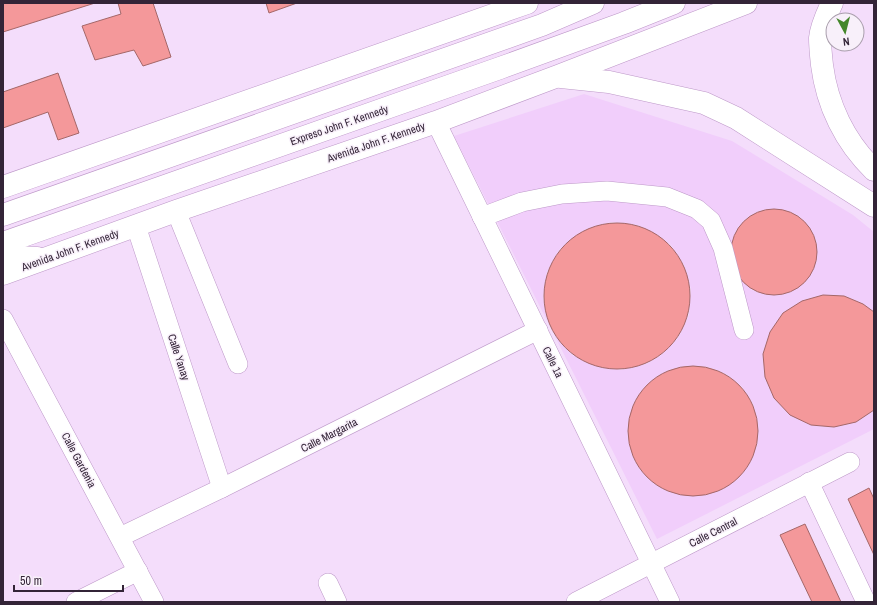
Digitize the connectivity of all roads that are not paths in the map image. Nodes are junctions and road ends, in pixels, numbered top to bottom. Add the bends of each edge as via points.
1 (501, 3) edge
2 (527, 3) edge
3 (593, 3) edge
4 (674, 3) edge
5 (746, 3) edge
6 (832, 3) edge
7 (469, 24) junction
8 (558, 76) junction
9 (436, 122) junction
10 (870, 166) edge
11 (26, 179) junction
12 (3, 187) edge
13 (844, 187) junction
14 (3, 195) edge
15 (874, 206) edge
16 (176, 211) junction
17 (3, 215) edge
18 (482, 217) junction
19 (136, 226) junction
20 (3, 243) edge
21 (3, 254) edge
22 (48, 258) junction
23 (3, 274) edge
24 (3, 319) edge
25 (538, 330) junction
26 (744, 330) dead end
27 (238, 364) dead end
28 (850, 462) dead end
29 (809, 482) junction
30 (222, 488) junction
31 (120, 537) junction
32 (650, 565) junction
33 (138, 571) junction
34 (328, 583) dead end
35 (76, 602) edge
36 (154, 602) edge
37 (338, 602) edge
38 (576, 602) edge
39 (670, 602) edge
40 (866, 602) edge

1 - 7 main road
2 - 7 main road
3 - 17 main road via 542,25
4 - 20 main road, Expreso John F. Kennedy via 500,68
5 - 8 main road, Avenida John F. Kennedy
6 - 10 main road via 820,37 824,81 829,99 851,143
7 - 11 main road
8 - 9 main road, Avenida John F. Kennedy
8 - 13 main road via 609,82 704,103 736,118
9 - 16 main road, Avenida John F. Kennedy
9 - 18 street, Calle 1a
10 - 13 main road
11 - 12 main road
11 - 14 main road
13 - 15 main road
16 - 19 main road, Avenida John F. Kennedy
16 - 27 street
18 - 25 street, Calle 1a
18 - 26 street via 522,202 562,194 607,191 667,198 697,209 711,221 723,248
19 - 22 main road, Avenida John F. Kennedy
19 - 30 street, Calle Yanay
21 - 22 main road
22 - 23 main road, Avenida John F. Kennedy
24 - 31 street, Calle Gardenia
25 - 30 street, Calle Margarita
25 - 32 street, Calle 1a
28 - 29 street, Calle Central
29 - 32 street, Calle Central
29 - 40 street
30 - 31 street, Calle Margarita
31 - 33 street, Calle Gardenia
32 - 38 street, Calle Central
32 - 39 street, Calle 1a
33 - 35 street
33 - 36 street, Calle Gardenia
34 - 37 street

